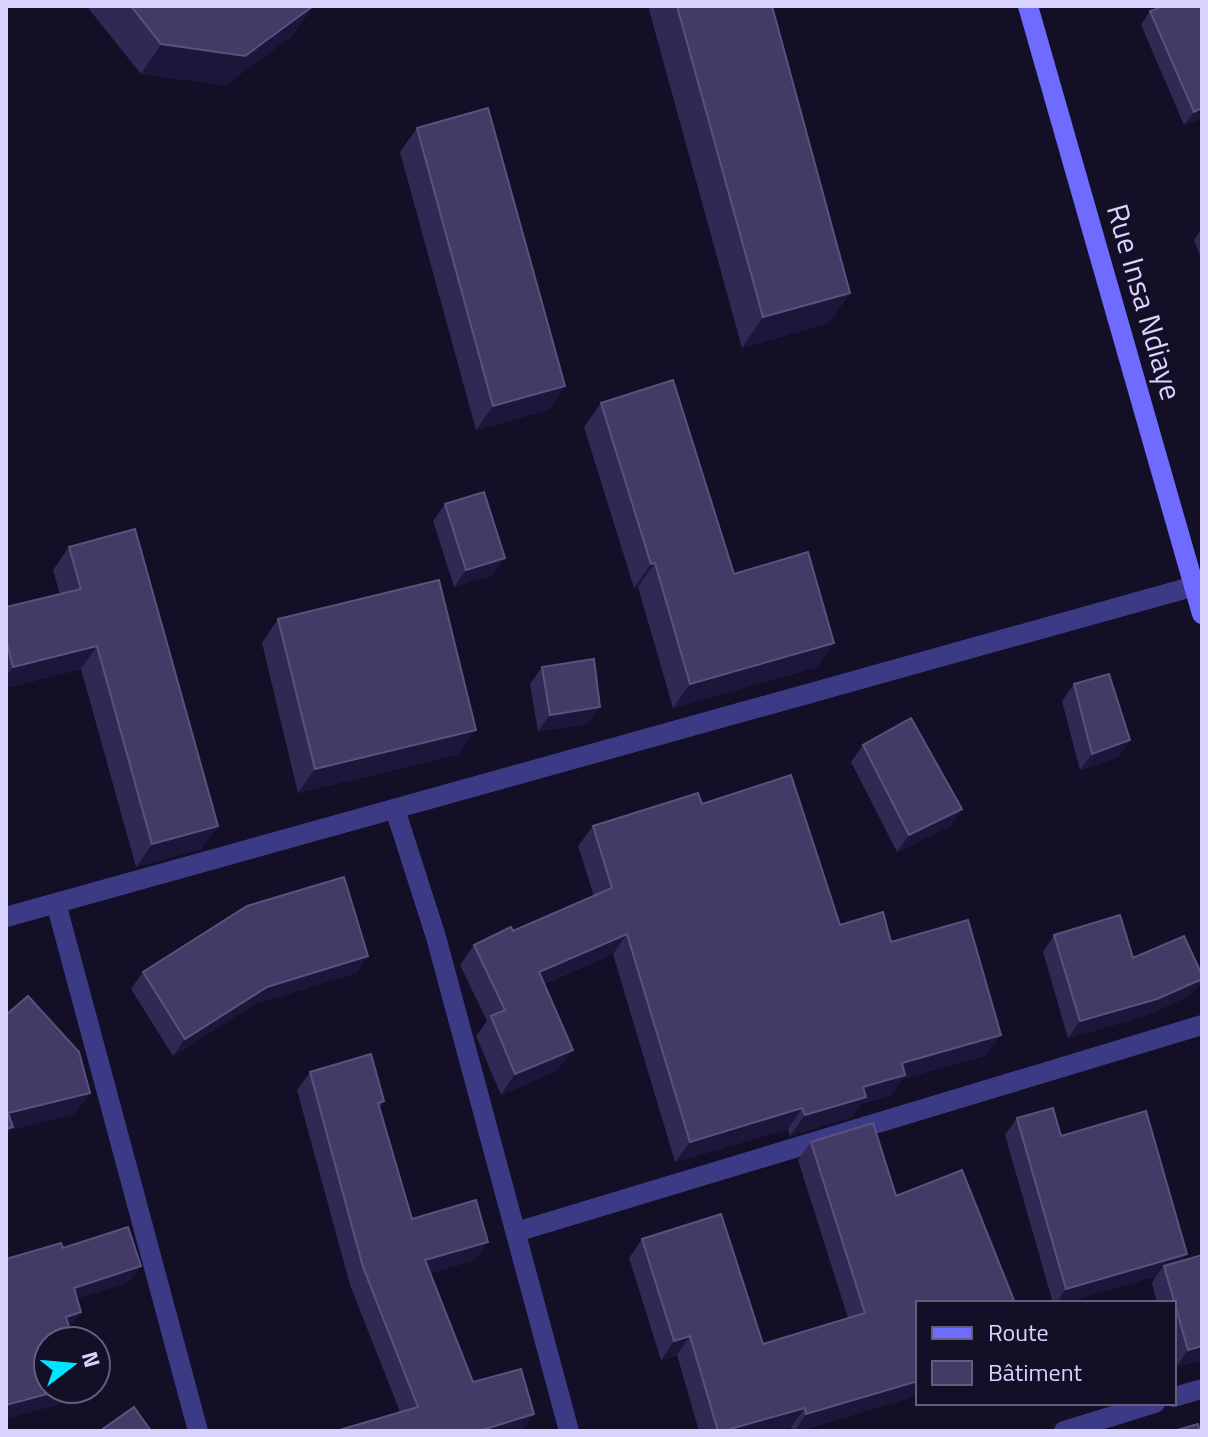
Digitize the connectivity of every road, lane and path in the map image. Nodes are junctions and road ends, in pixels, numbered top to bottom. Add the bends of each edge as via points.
1 (1028, 6) edge
2 (1198, 585) edge
3 (1202, 614) edge
4 (395, 809) junction
5 (56, 903) junction
6 (6, 917) edge
7 (1202, 1025) edge
8 (516, 1232) junction
9 (1202, 1389) edge
10 (1176, 1396) edge
11 (1148, 1405) edge
12 (198, 1431) edge
13 (569, 1431) edge
14 (1064, 1431) edge

1 - 2 main road, Rue Insa Ndiaye
2 - 3 main road, Rue Insa Ndiaye
2 - 4 street
4 - 5 street
4 - 8 street via 436,937
5 - 6 street
5 - 12 street
7 - 8 street
8 - 13 street
9 - 10 street
11 - 14 street

